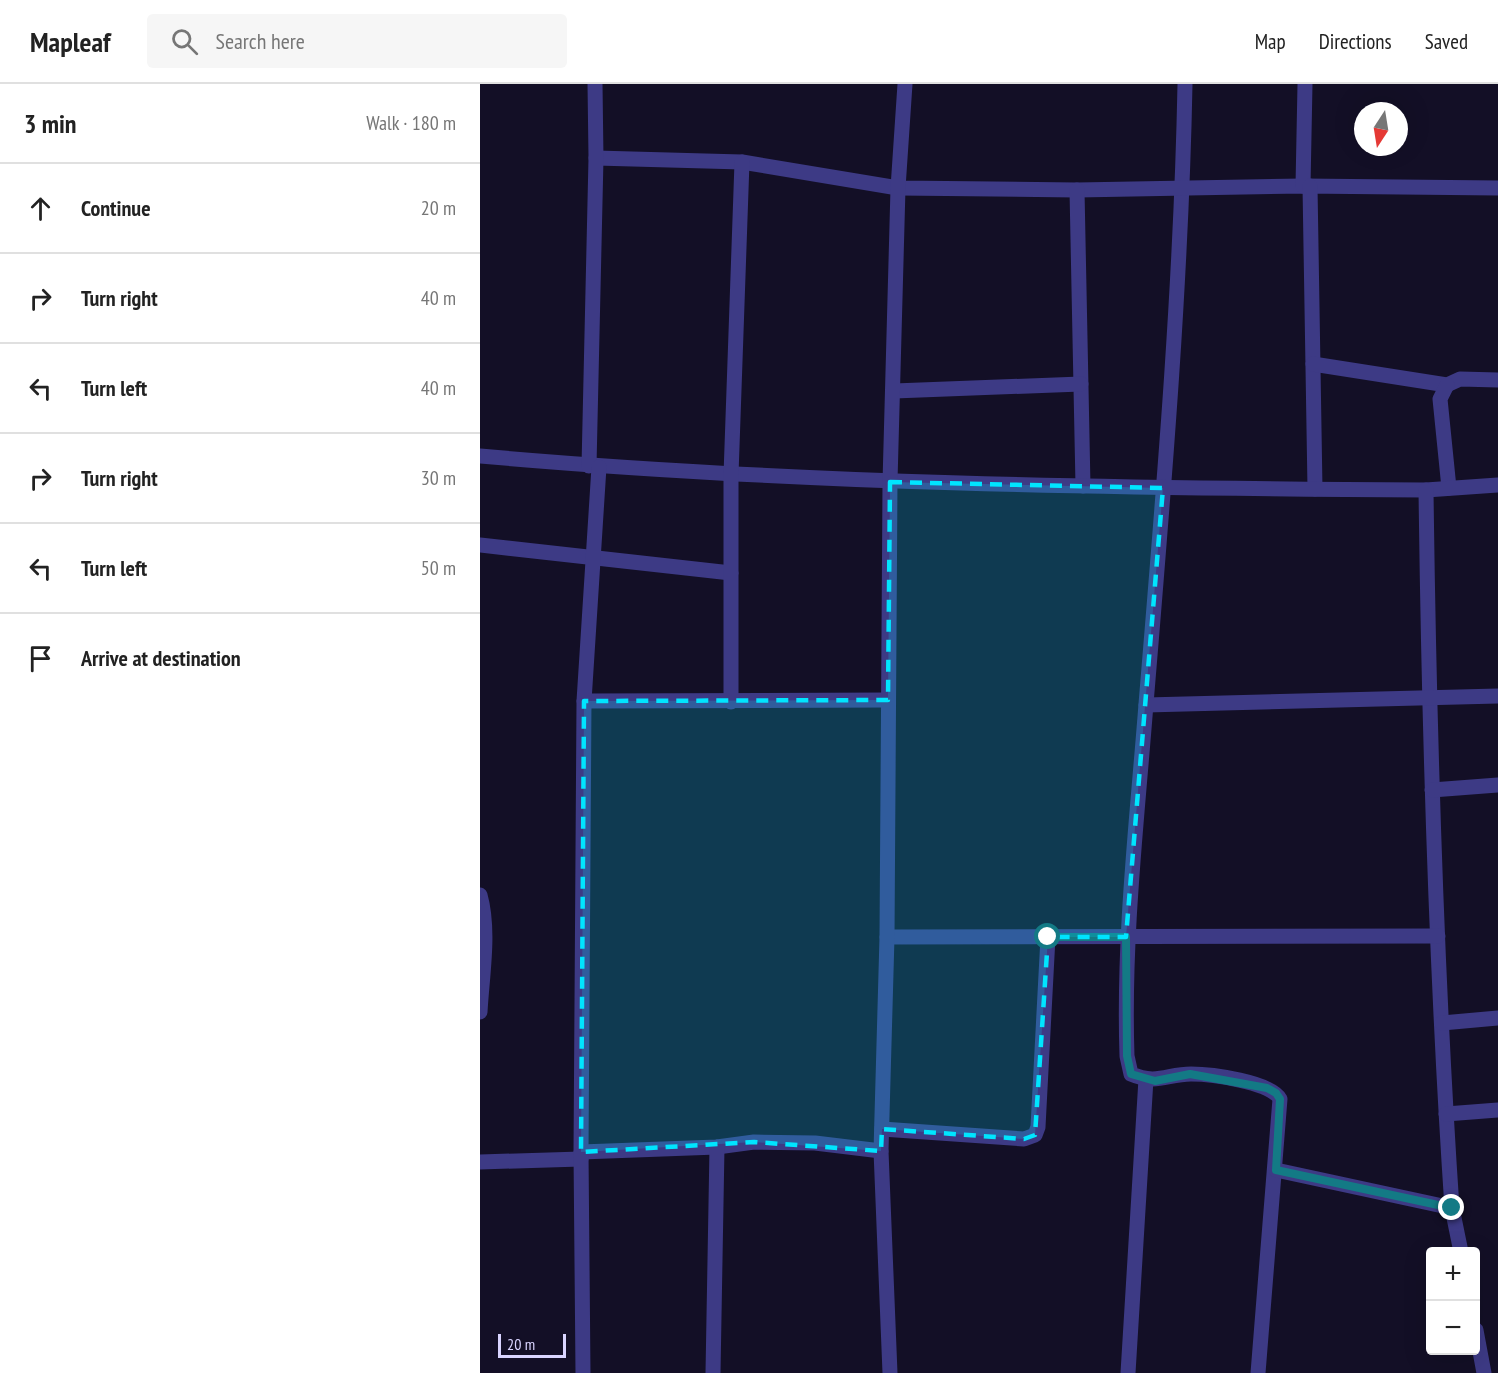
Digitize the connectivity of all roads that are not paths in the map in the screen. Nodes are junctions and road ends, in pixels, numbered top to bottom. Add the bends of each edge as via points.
1 (596, 84) edge
2 (905, 84) edge
3 (1185, 84) edge
4 (1305, 84) edge
5 (596, 158) junction
6 (742, 162) junction
7 (1306, 186) junction
8 (898, 188) junction
9 (1498, 188) edge
10 (1183, 189) junction
11 (1077, 190) junction
12 (1313, 364) junction
13 (1498, 380) edge
14 (1081, 384) junction
15 (1447, 385) junction
16 (894, 391) junction
17 (480, 456) edge
18 (594, 466) junction
19 (731, 475) junction
20 (890, 482) junction
21 (1498, 484) edge
22 (1083, 486) junction
23 (1163, 488) junction
24 (1449, 488) junction
25 (1315, 489) junction
26 (1426, 490) junction
27 (480, 546) edge
28 (593, 558) junction
29 (731, 573) junction
30 (1428, 696) junction
31 (1498, 696) edge
32 (888, 700) junction
33 (584, 701) junction
34 (731, 702) junction
35 (1146, 705) junction
36 (1498, 785) edge
37 (1432, 790) junction
38 (480, 895) edge
39 (1438, 936) junction
40 (1048, 937) junction
41 (1126, 937) junction
42 (887, 938) junction
43 (480, 1012) edge
44 (1498, 1018) edge
45 (1442, 1023) junction
46 (1146, 1079) junction
47 (1498, 1110) edge
48 (1446, 1114) junction
49 (882, 1129) junction
50 (717, 1147) junction
51 (881, 1151) junction
52 (581, 1156) junction
53 (480, 1162) edge
54 (1276, 1170) junction
55 (1452, 1208) junction
56 (1460, 1247) edge
57 (1480, 1352) edge
58 (1498, 1371) edge
59 (583, 1373) edge
60 (713, 1373) edge
61 (890, 1373) edge
62 (1128, 1373) edge
63 (1258, 1373) edge
64 (1484, 1373) edge

1 - 5 street
2 - 8 street
3 - 10 street
4 - 7 street
5 - 6 street
5 - 18 street
6 - 8 street
6 - 19 street
7 - 9 street
7 - 10 street
7 - 12 street
8 - 11 street
8 - 16 street
10 - 11 street
10 - 23 street
11 - 14 street
12 - 15 street
12 - 25 street
13 - 15 street via 1460,379
14 - 16 street
14 - 22 street
15 - 24 street via 1440,399
16 - 20 street
17 - 18 street
18 - 19 street
18 - 28 street
19 - 20 street
19 - 29 street
20 - 22 street
20 - 32 street
21 - 24 street
22 - 23 street
23 - 25 street
23 - 35 street
24 - 26 street
25 - 26 street
26 - 30 street
27 - 28 street
28 - 29 street
28 - 33 street
29 - 34 street
30 - 31 street
30 - 35 street
30 - 37 street
32 - 34 street
32 - 42 street
33 - 34 street
33 - 52 street
35 - 41 street
36 - 37 street
37 - 39 street
38 - 43 street
39 - 41 street
39 - 45 street
40 - 41 street
40 - 42 street
40 - 49 street via 1035,1135 1024,1139
41 - 46 street via 1128,1068 1131,1074
42 - 49 street
44 - 45 street
45 - 48 street
46 - 54 street via 1155,1081 1190,1074 1226,1078 1276,1093 1280,1099
46 - 62 street
47 - 48 street
48 - 55 street
49 - 51 street
50 - 51 street via 754,1142 815,1143
50 - 52 street
50 - 60 street
51 - 61 street
52 - 53 street
52 - 59 street
54 - 55 street
54 - 63 street
55 - 56 street
57 - 64 street
58 - 64 street

